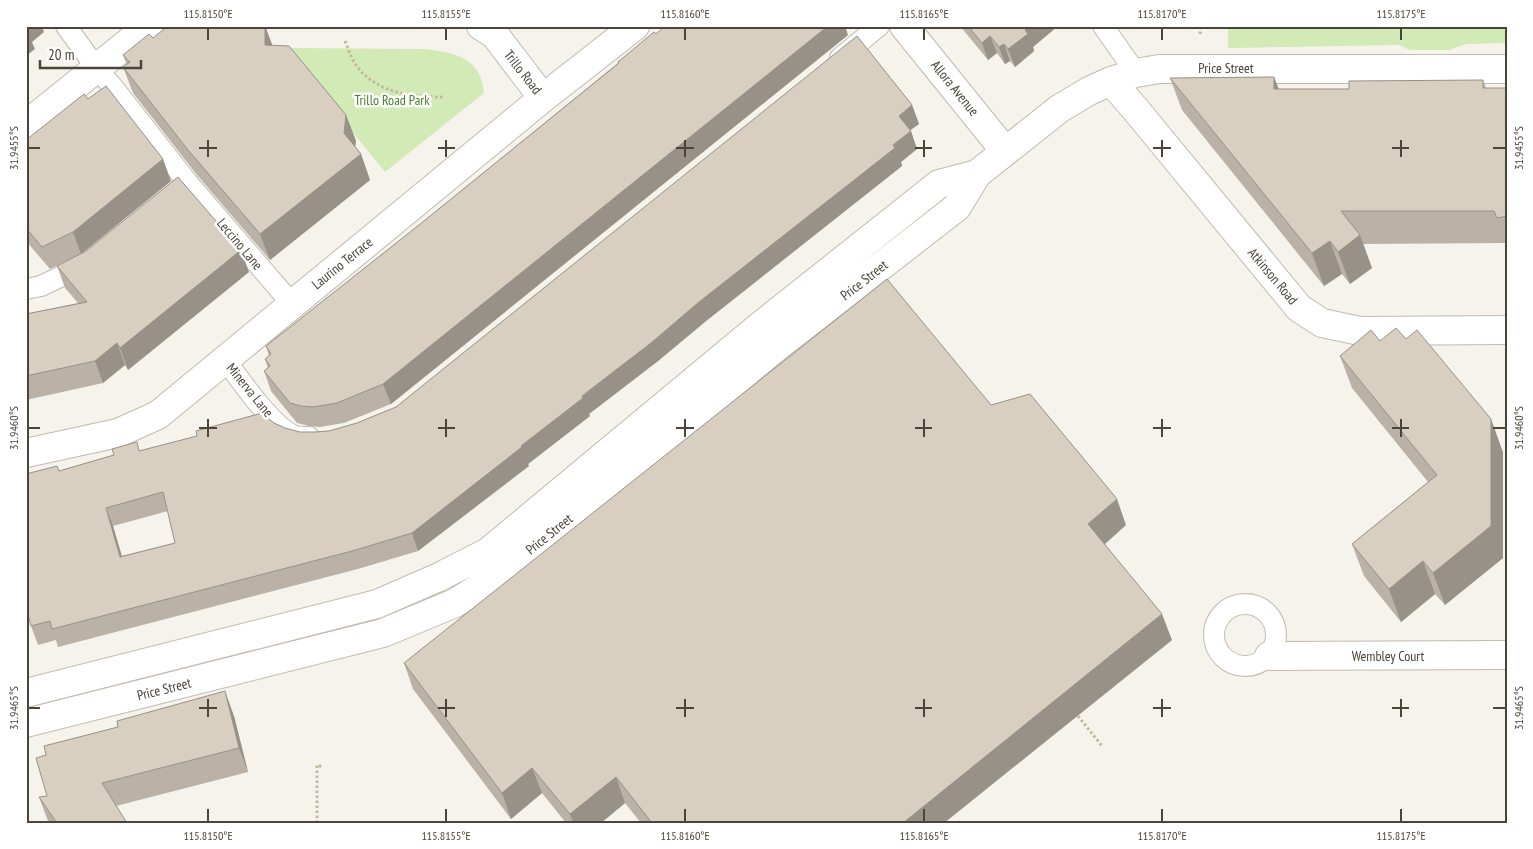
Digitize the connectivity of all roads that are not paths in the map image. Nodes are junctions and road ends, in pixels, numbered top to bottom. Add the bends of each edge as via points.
1 (66, 26) edge
2 (149, 26) edge
3 (481, 26) edge
4 (635, 26) edge
5 (879, 26) edge
6 (904, 26) edge
7 (1103, 26) edge
8 (97, 69) junction
9 (1507, 69) edge
10 (825, 70) edge
11 (1136, 73) junction
12 (1111, 81) junction
13 (543, 98) junction
14 (26, 125) edge
15 (1005, 151) junction
16 (978, 174) junction
17 (102, 252) edge
18 (26, 289) edge
19 (292, 304) junction
20 (1507, 330) edge
21 (226, 359) junction
22 (325, 437) edge
23 (26, 453) edge
24 (1507, 655) edge
25 (1269, 656) dead end
26 (26, 693) edge
27 (26, 723) edge

1 - 8 lane, Leccino Lane
2 - 8 street
3 - 13 street, Trillo Road via 495,35
4 - 13 street, Laurino Terrace
5 - 10 lane
6 - 15 street, Allora Avenue
7 - 11 lane
8 - 14 street
8 - 19 lane, Leccino Lane via 112,86 180,189
9 - 11 street, Price Street via 1191,68
11 - 12 street, Price Street
12 - 15 street, Price Street via 1059,109
12 - 20 street, Atkinson Road via 1299,308 1322,323 1360,331
13 - 19 street, Laurino Terrace
15 - 16 street, Price Street
16 - 26 street, Price Street via 939,184 760,326 488,552 377,604
16 - 27 street, Price Street via 957,207 778,346 500,575 454,603 383,633
17 - 18 lane via 67,275
19 - 21 street, Laurino Terrace
21 - 22 lane, Minerva Lane via 272,419 293,435
21 - 23 street, Laurino Terrace via 158,415 118,433
24 - 25 street, Wembley Court

